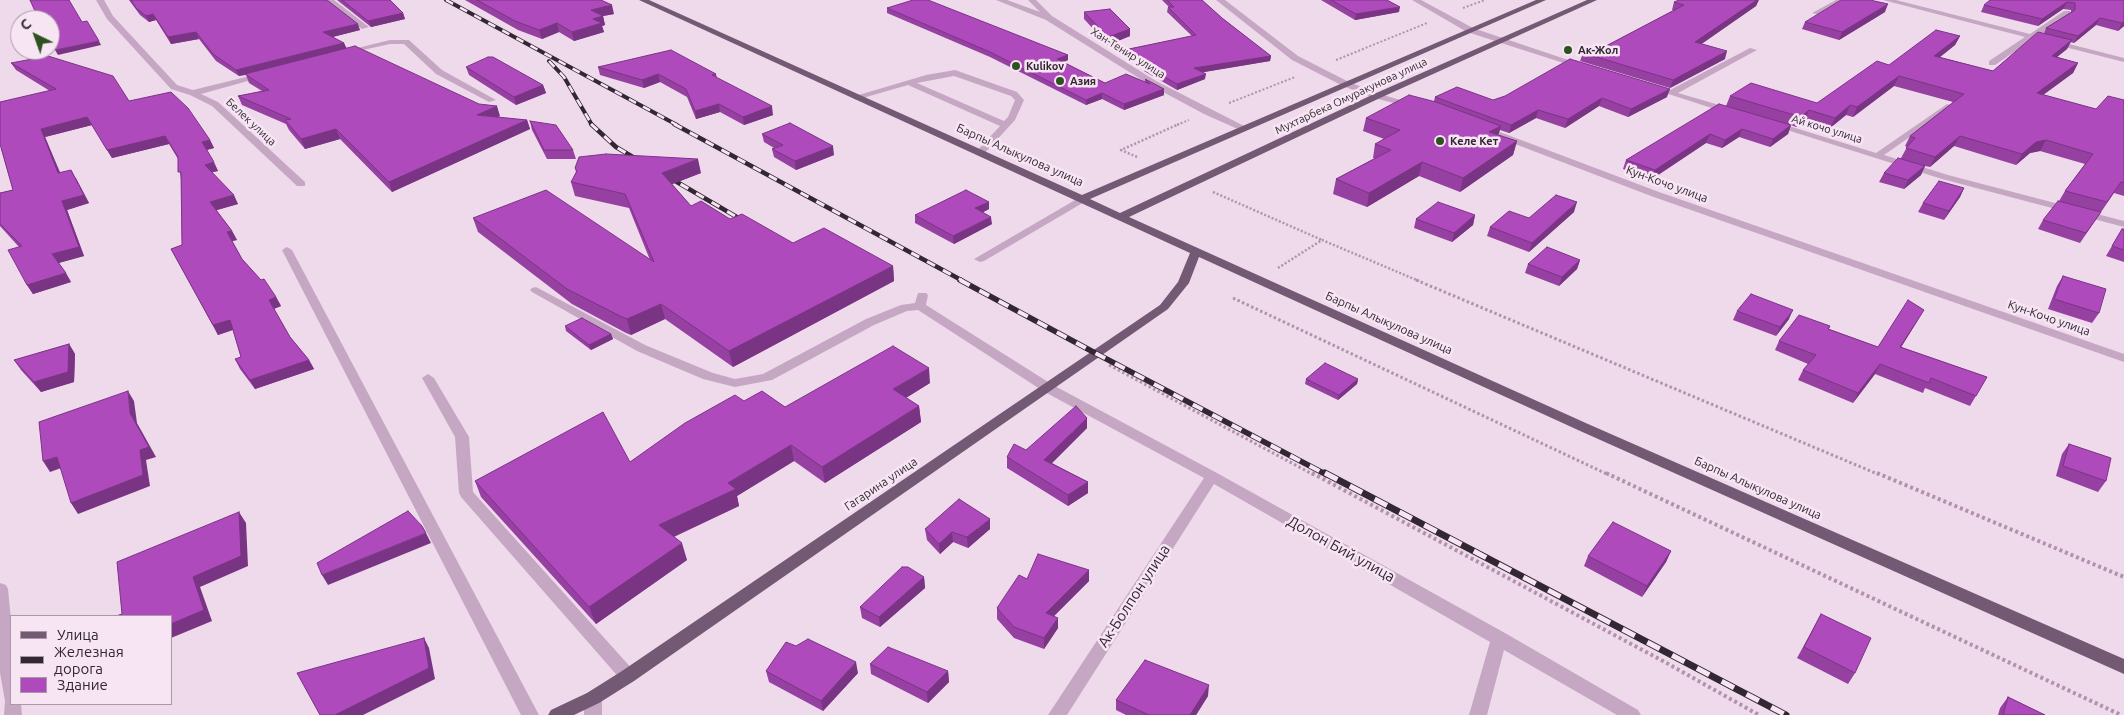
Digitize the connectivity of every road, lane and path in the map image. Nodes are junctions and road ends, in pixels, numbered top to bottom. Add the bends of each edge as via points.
1 (100, 0) edge
2 (329, 0) edge
3 (643, 0) edge
4 (1000, 0) edge
5 (1032, 0) edge
6 (1220, 0) edge
7 (1416, 0) edge
8 (1542, 0) edge
9 (1593, 0) edge
10 (1842, 0) edge
11 (1887, 0) edge
12 (1816, 13) edge
13 (2067, 13) edge
14 (1049, 18) junction
15 (364, 27) edge
16 (1470, 30) junction
17 (2031, 37) junction
18 (1500, 41) junction
19 (1753, 50) dead end
20 (335, 55) edge
21 (2124, 60) edge
22 (1992, 63) dead end
23 (1595, 70) edge
24 (269, 73) edge
25 (910, 83) junction
26 (1346, 84) junction
27 (1643, 84) edge
28 (193, 93) junction
29 (1671, 93) junction
30 (1377, 96) junction
31 (856, 97) junction
32 (492, 100) dead end
33 (1420, 107) edge
34 (1947, 108) edge
35 (1737, 113) edge
36 (1765, 122) edge
37 (1006, 124) junction
38 (1473, 125) edge
39 (1243, 128) junction
40 (980, 153) junction
41 (1877, 156) junction
42 (301, 184) dead end
43 (1208, 189) dead end
44 (1082, 199) junction
45 (1120, 217) junction
46 (2124, 224) edge
47 (1322, 240) junction
48 (287, 250) dead end
49 (1196, 252) junction
50 (980, 259) dead end
51 (1278, 268) dead end
52 (536, 290) dead end
53 (1232, 298) dead end
54 (1093, 357) junction
55 (2124, 358) edge
56 (428, 378) dead end
57 (1048, 388) junction
58 (1212, 476) junction
59 (2124, 578) edge
60 (0, 590) edge
61 (1499, 638) junction
62 (2124, 667) edge
63 (628, 676) junction
64 (10, 687) edge
65 (593, 706) edge
66 (530, 715) edge
67 (557, 715) edge
68 (1057, 715) edge
69 (1478, 715) edge
70 (1632, 715) edge
71 (1759, 715) edge
72 (2121, 715) edge

1 - 28 street, Белек улица via 110,17 174,87
2 - 15 street
3 - 31 main road, Барпы Алыкулова улица
4 - 14 street, Хан-Тенир улица
5 - 14 street
6 - 26 street via 1295,58
7 - 16 street
8 - 16 main road, Мухтарбека Омуракунова улица
9 - 18 main road, Мухтарбека Омуракунова улица
10 - 12 street
11 - 17 street
13 - 17 street
14 - 39 street, Хан-Тенир улица via 1153,82
16 - 18 street
16 - 26 main road, Мухтарбека Омуракунова улица
17 - 21 street
17 - 22 street
18 - 23 street
18 - 30 main road, Мухтарбека Омуракунова улица
19 - 29 street
20 - 32 street via 390,42 406,42 439,72
24 - 28 street
25 - 31 street
25 - 37 street
25 - 37 street via 956,73 1014,94 1020,100
26 - 30 street
26 - 39 main road, Мухтарбека Омуракунова улица
27 - 29 street
28 - 42 street, Белек улица via 215,104
29 - 35 street
30 - 33 street
30 - 45 main road, Мухтарбека Омуракунова улица
31 - 40 main road, Барпы Алыкулова улица
34 - 41 street
36 - 41 street, Ай кочо улица
37 - 40 street
38 - 55 street, Кун-Кочо улица via 1655,194
39 - 44 main road, Мухтарбека Омуракунова улица
40 - 44 main road, Барпы Алыкулова улица
41 - 46 street, Ай кочо улица
43 - 47 path
44 - 45 main road, Барпы Алыкулова улица
44 - 50 street
45 - 49 main road, Барпы Алыкулова улица
47 - 51 path
47 - 59 path
48 - 66 street
49 - 54 main road, Гагарина улица via 1183,283 1164,307
49 - 62 main road, Барпы Алыкулова улица
52 - 57 street, Долон Бий улица via 641,348 708,376 735,383 767,376 870,322 921,301
53 - 72 path
54 - 57 main road, Гагарина улица
54 - 71 path
56 - 63 street via 462,437 466,492
57 - 58 street, Долон Бий улица
57 - 63 main road, Гагарина улица
58 - 61 street, Долон Бий улица
58 - 68 street, Ак-Болпон улица
60 - 64 street
61 - 69 street
61 - 70 street, Долон Бий улица
63 - 65 main road, Гагарина улица
65 - 67 main road, Гагарина улица

